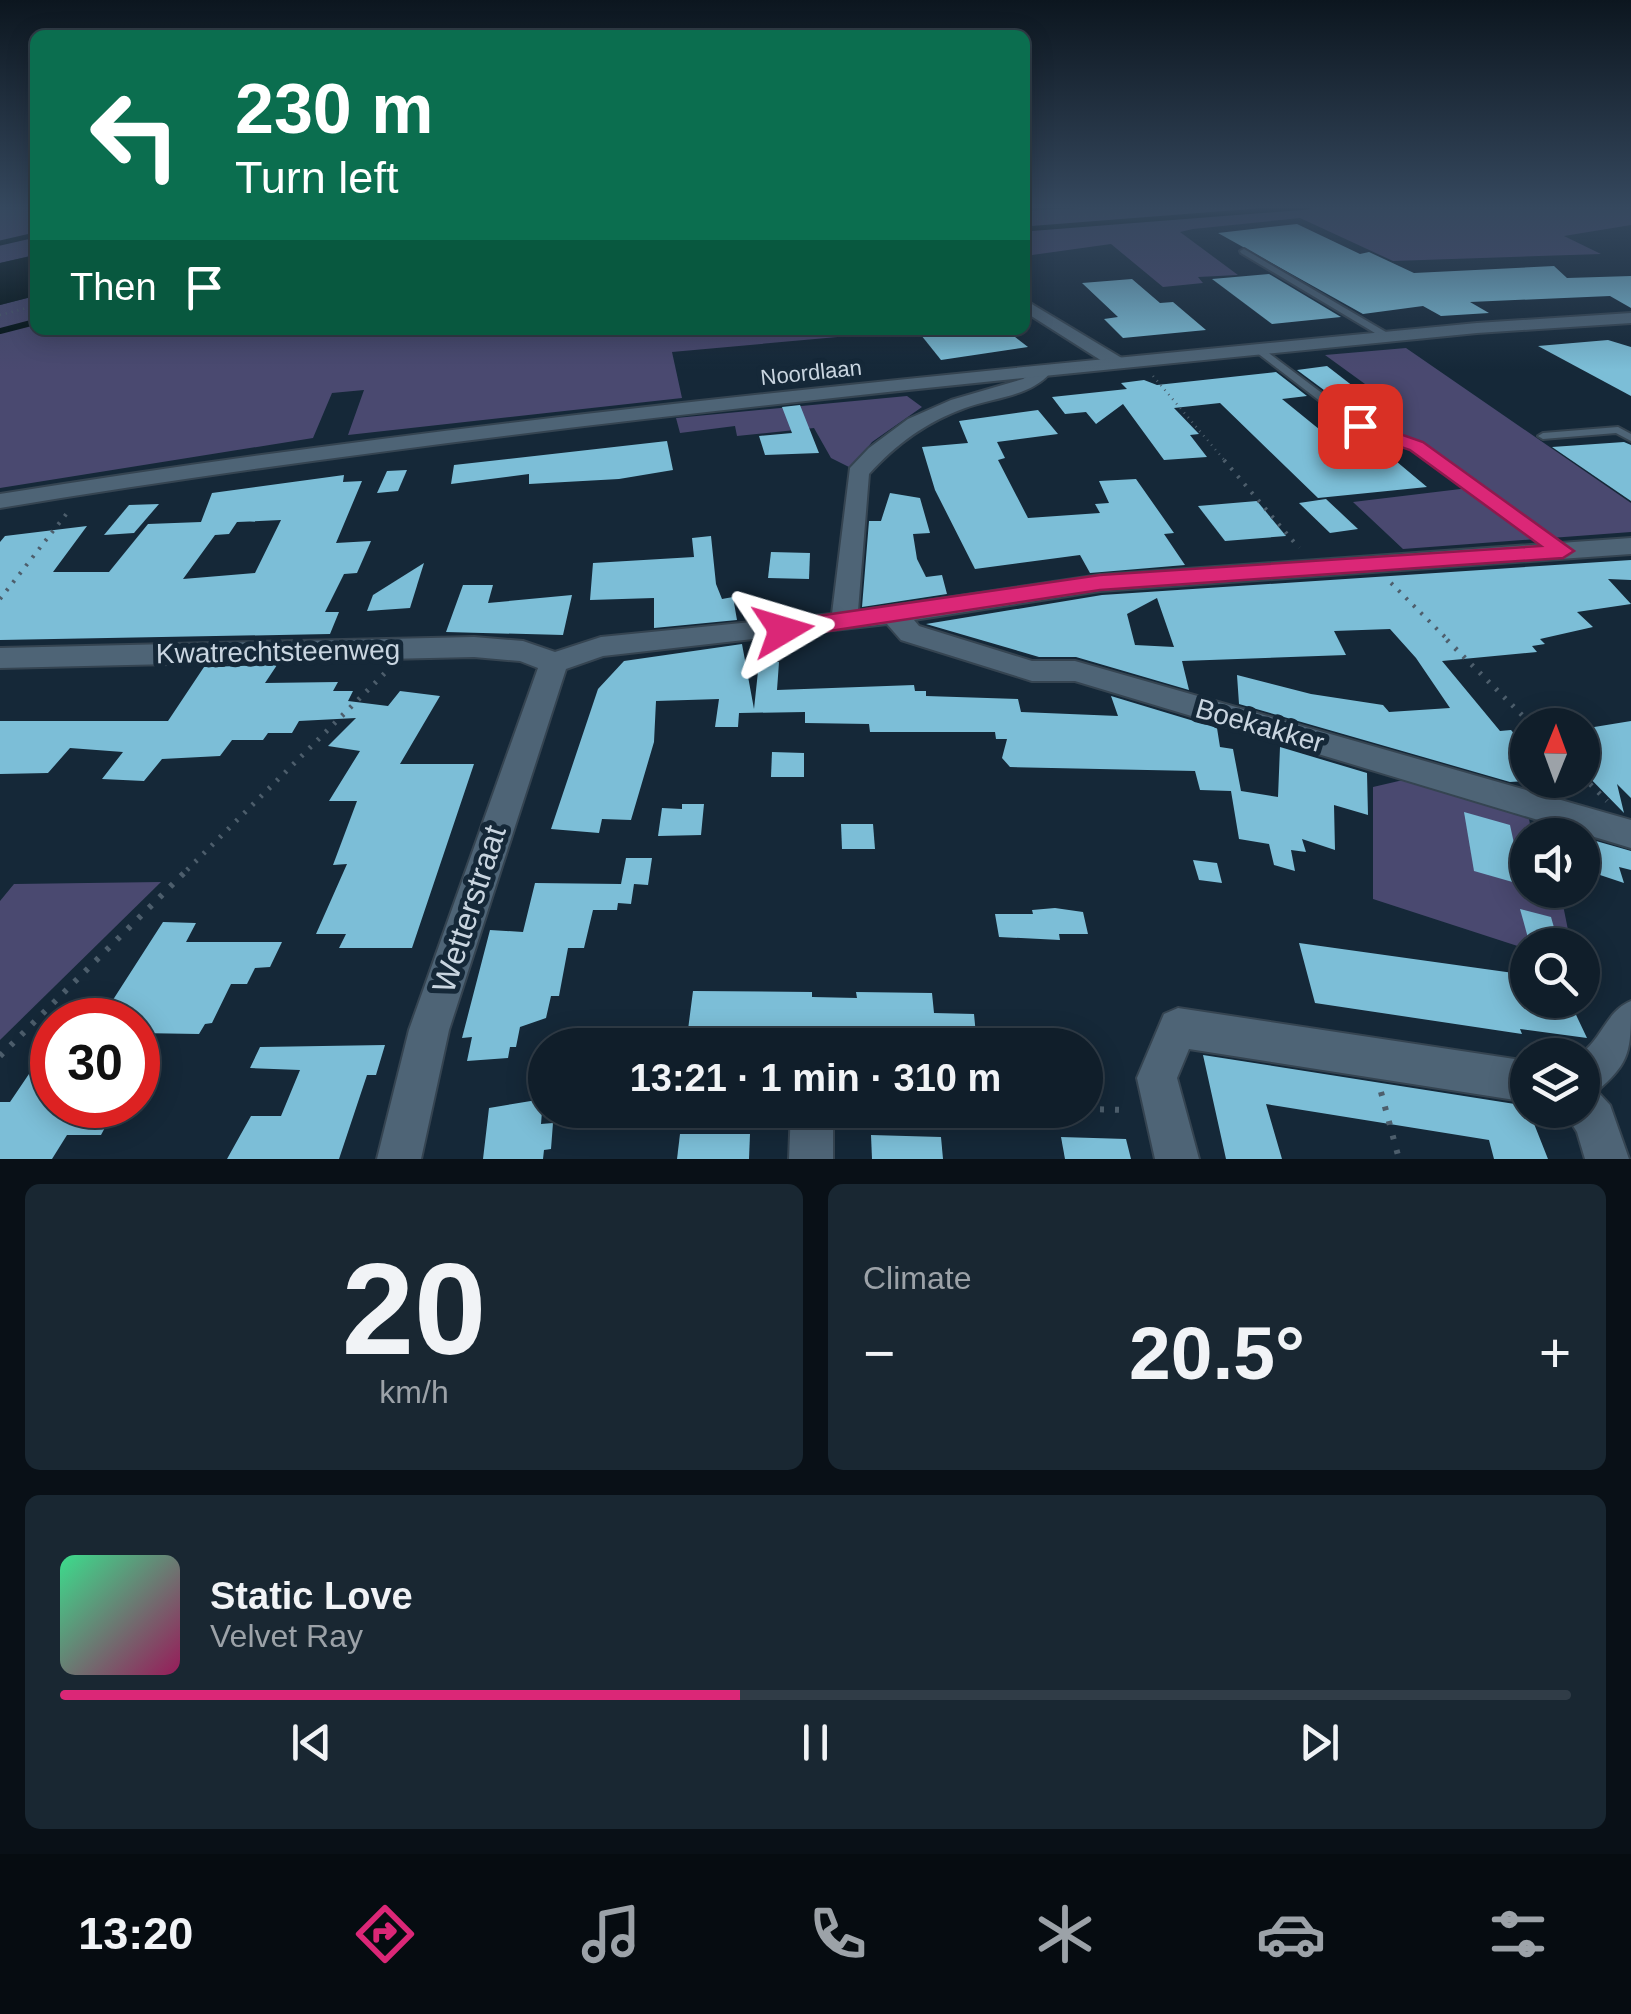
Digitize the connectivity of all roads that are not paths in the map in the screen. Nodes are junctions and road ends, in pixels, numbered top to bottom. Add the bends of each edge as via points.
1 (1261, 261) edge
2 (1030, 308) edge
3 (1631, 318) edge
4 (1388, 337) junction
5 (1259, 350) junction
6 (1119, 364) junction
7 (1041, 372) junction
8 (914, 386) junction
9 (941, 406) junction
10 (1543, 436) dead end
11 (1631, 438) edge
12 (0, 501) edge
13 (1631, 546) edge
14 (1563, 551) junction
15 (894, 616) junction
16 (844, 622) junction
17 (0, 658) edge
18 (554, 663) junction
19 (1631, 834) edge
20 (1631, 1020) edge
21 (1600, 1062) edge
22 (1510, 1079) edge
23 (812, 1128) edge
24 (1597, 1128) edge
25 (399, 1159) edge
26 (811, 1159) edge
27 (1177, 1159) edge
28 (1607, 1159) edge

1 - 4 lane
2 - 6 street
3 - 4 street, Noordlaan
4 - 5 street, Noordlaan
5 - 6 street, Noordlaan
5 - 14 lane via 1360,426 1416,446
6 - 7 street, Noordlaan
7 - 8 street, Noordlaan
7 - 9 street via 1030,383
8 - 9 street
8 - 12 street, Noordlaan via 389,442
9 - 16 street via 882,447 858,473
10 - 11 lane via 1618,430
13 - 14 street
14 - 15 street via 1100,582
15 - 16 street
15 - 19 street, Boekakker via 910,634 1032,671 1075,671
16 - 18 street via 601,647
17 - 18 street, Kwatrechtsteenweg via 409,648 523,652
18 - 25 street, Wetterstraat via 428,1030
20 - 21 street
22 - 27 street via 1178,1028 1157,1078
23 - 26 street
24 - 28 street

